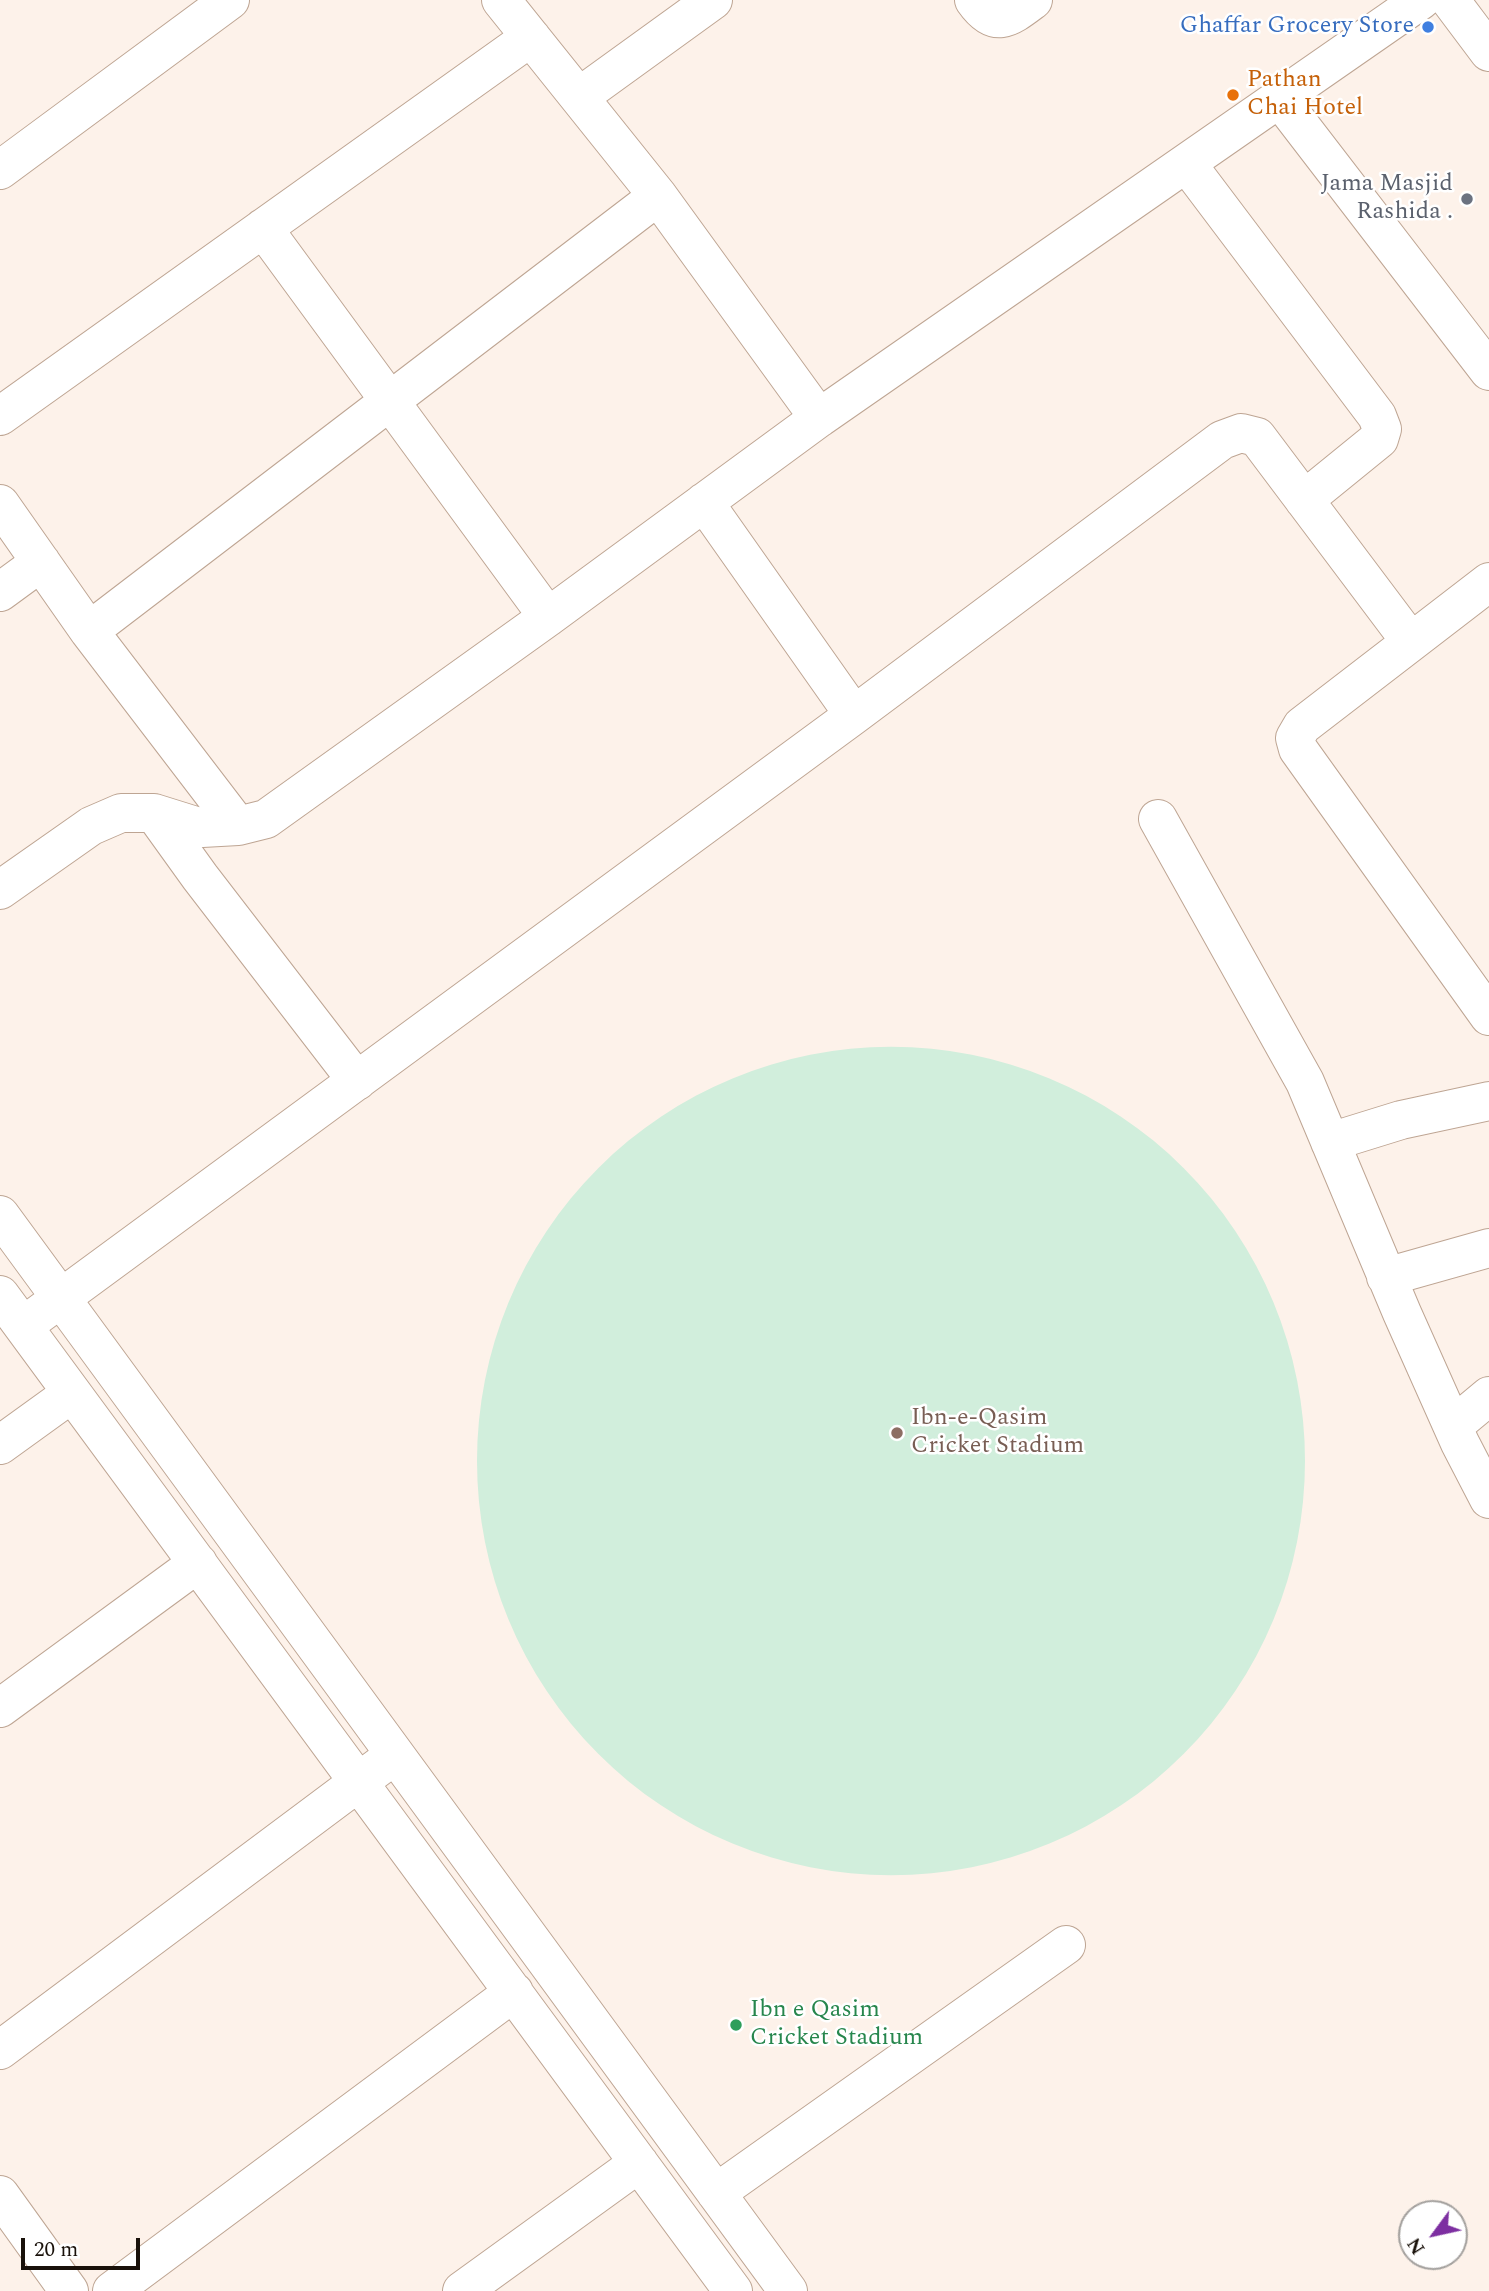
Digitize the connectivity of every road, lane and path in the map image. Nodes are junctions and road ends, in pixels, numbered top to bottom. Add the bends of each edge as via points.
1 (230, 0) edge
2 (501, 0) edge
3 (713, 0) edge
4 (974, 0) edge
5 (1033, 0) edge
6 (1421, 0) edge
7 (1450, 0) edge
8 (531, 37) junction
9 (1489, 52) edge
10 (579, 97) junction
11 (1280, 99) junction
12 (1186, 164) junction
13 (0, 170) edge
14 (658, 196) junction
15 (263, 229) junction
16 (1489, 371) edge
17 (389, 401) junction
18 (0, 416) edge
19 (819, 418) junction
20 (1304, 500) junction
21 (704, 502) junction
22 (0, 504) edge
23 (41, 562) junction
24 (1489, 582) edge
25 (0, 592) edge
26 (548, 617) junction
27 (89, 631) junction
28 (1411, 642) junction
29 (854, 716) junction
30 (154, 813) junction
31 (1158, 819) dead end
32 (238, 826) junction
33 (0, 890) edge
34 (1489, 1016) edge
35 (357, 1082) junction
36 (1489, 1101) edge
37 (1329, 1142) junction
38 (0, 1215) edge
39 (1489, 1248) edge
40 (1386, 1277) junction
41 (0, 1294) edge
42 (62, 1298) junction
43 (23, 1326) junction
44 (72, 1393) junction
45 (1489, 1396) edge
46 (1453, 1426) junction
47 (0, 1445) edge
48 (1489, 1499) edge
49 (198, 1563) junction
50 (0, 1708) edge
51 (395, 1754) junction
52 (359, 1781) junction
53 (1066, 1945) dead end
54 (514, 1992) junction
55 (0, 2050) edge
56 (639, 2163) junction
57 (716, 2193) junction
58 (0, 2195) edge
59 (69, 2291) edge
60 (112, 2291) edge
61 (462, 2291) edge
62 (733, 2291) edge
63 (788, 2291) edge

1 - 13 street
2 - 8 street
3 - 10 street
4 - 5 street via 981,11 996,19 1008,18
6 - 11 street
7 - 9 street
8 - 10 street
8 - 15 street
10 - 14 street
11 - 12 street
11 - 16 street
12 - 19 street
12 - 20 street via 1377,416 1382,429 1379,439
14 - 17 street
14 - 19 street
15 - 17 street
15 - 18 street
17 - 26 street
17 - 27 street
19 - 21 street
20 - 28 street
20 - 29 street via 1257,438 1241,433 1223,440
21 - 26 street
21 - 29 street
22 - 23 street
23 - 25 street
23 - 27 street
24 - 28 street
26 - 32 street via 266,819
27 - 32 street
28 - 34 street via 1301,726 1295,738 1298,749
29 - 35 street
30 - 32 street via 202,828
30 - 33 street via 121,813 91,826
30 - 35 street
31 - 37 street via 1305,1082
35 - 42 street
36 - 37 street
37 - 40 street
38 - 42 street
39 - 40 street
40 - 46 street
41 - 43 street
42 - 43 street
42 - 51 street
43 - 44 street
44 - 47 street
44 - 49 street
45 - 46 street
46 - 48 street
49 - 50 street
49 - 52 street
51 - 52 street
51 - 57 street
52 - 54 street
52 - 55 street
53 - 57 street
54 - 56 street
54 - 60 street
56 - 61 street
56 - 62 street
57 - 63 street
58 - 59 street

